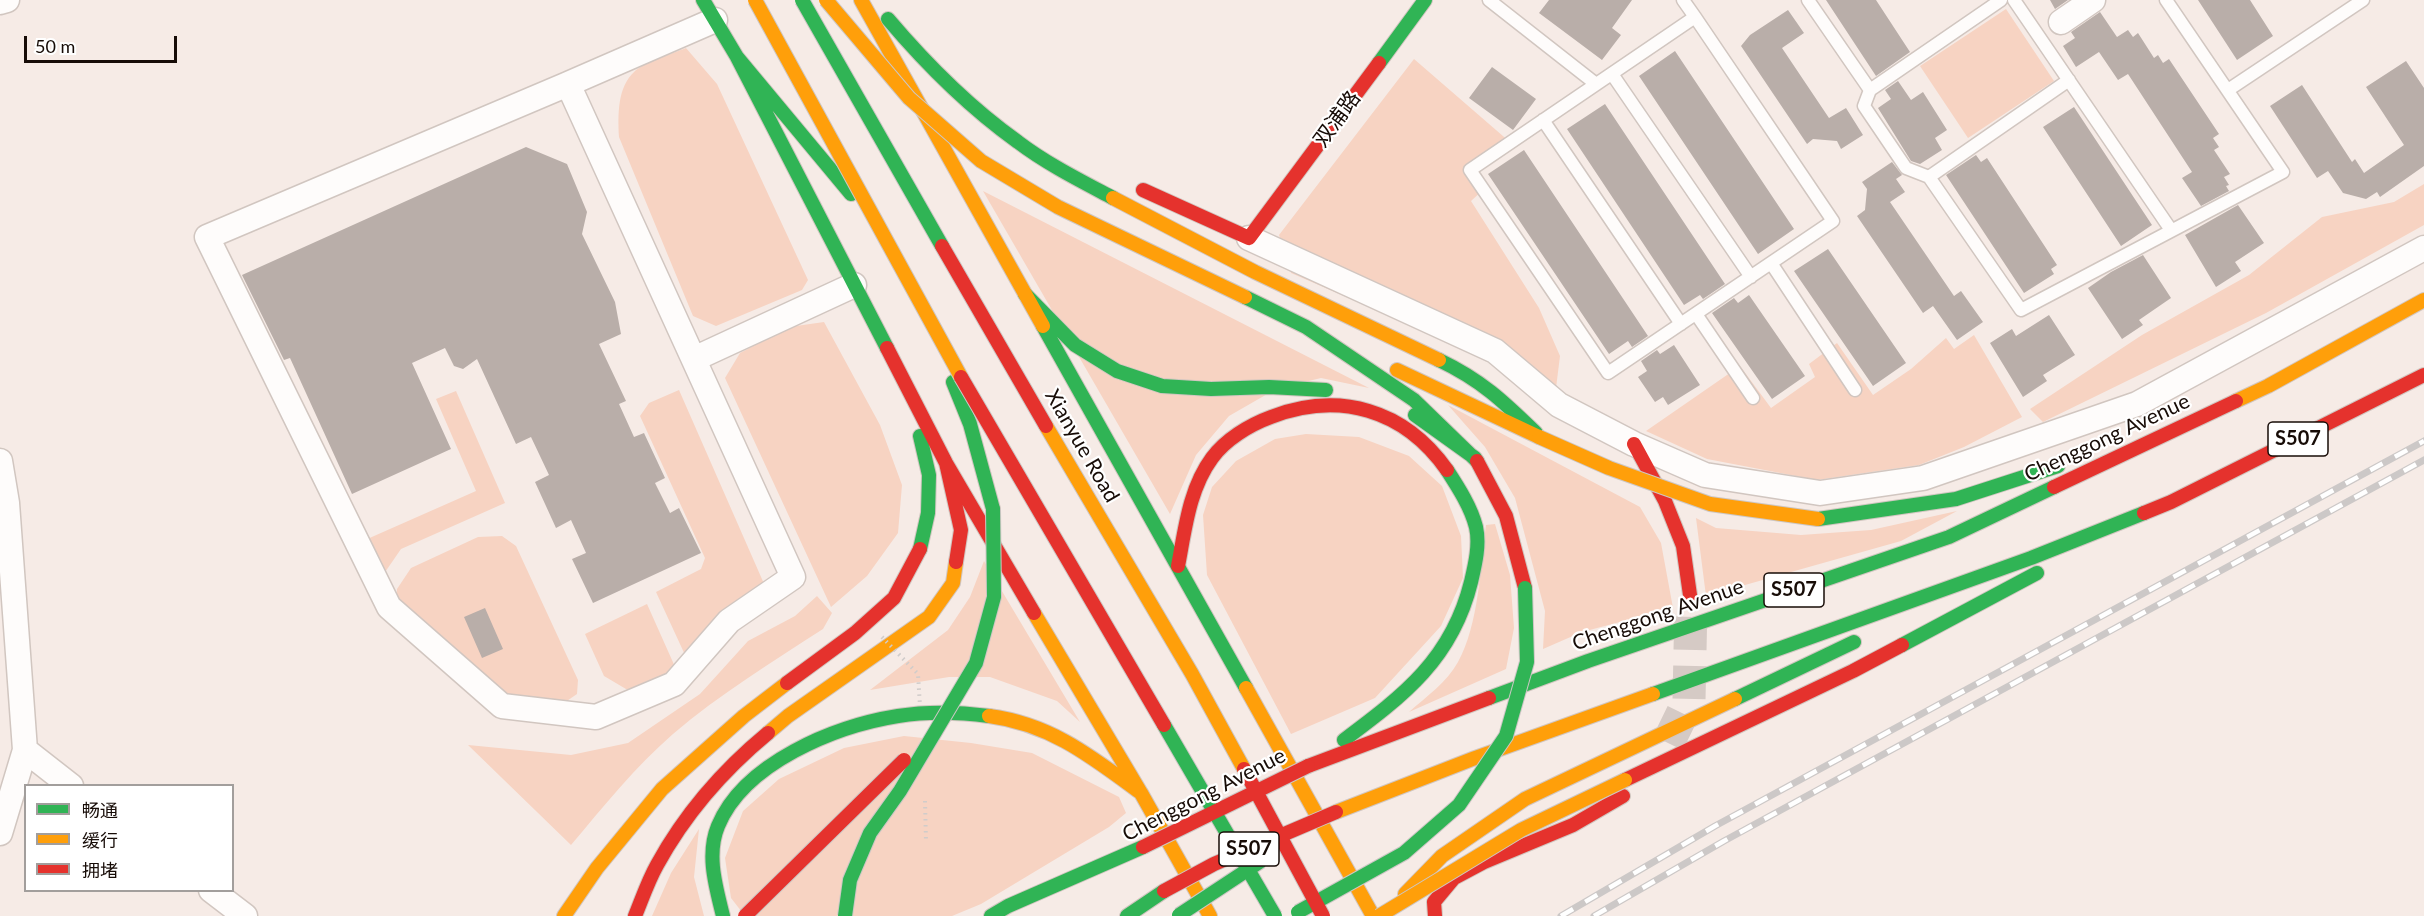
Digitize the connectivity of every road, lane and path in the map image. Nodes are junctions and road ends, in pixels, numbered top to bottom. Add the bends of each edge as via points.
1 (7, 0) edge
2 (755, 0) edge
3 (802, 0) edge
4 (826, 0) edge
5 (861, 0) edge
6 (871, 0) edge
7 (1425, 0) edge
8 (1489, 0) edge
9 (1683, 0) edge
10 (1808, 0) edge
11 (2001, 0) edge
12 (2014, 0) edge
13 (2093, 0) edge
14 (2166, 0) edge
15 (2363, 0) edge
16 (0, 2) edge
17 (709, 10) edge
18 (1695, 17) junction
19 (2061, 22) dead end
20 (737, 57) junction
21 (1612, 74) junction
22 (2069, 80) junction
23 (568, 84) junction
24 (1596, 84) junction
25 (1870, 90) junction
26 (2228, 90) junction
27 (1543, 120) junction
28 (1019, 143) junction
29 (1073, 159) dead end
30 (1929, 177) junction
31 (1135, 186) dead end
32 (880, 229) junction
33 (2171, 230) junction
34 (1249, 238) junction
35 (2424, 248) edge
36 (1771, 263) junction
37 (1751, 277) junction
38 (854, 285) junction
39 (1026, 294) junction
40 (2395, 300) dead end
41 (2424, 300) edge
42 (1696, 314) junction
43 (1681, 324) junction
44 (932, 327) junction
45 (1306, 327) junction
46 (694, 359) junction
47 (2422, 377) edge
48 (2268, 386) junction
49 (1855, 390) dead end
50 (1753, 398) dead end
51 (912, 399) junction
52 (1376, 399) dead end
53 (1404, 410) dead end
54 (1539, 436) junction
55 (1634, 444) junction
56 (2133, 450) junction
57 (1475, 458) junction
58 (0, 461) edge
59 (946, 462) junction
60 (2171, 502) junction
61 (4, 506) edge
62 (2031, 558) junction
63 (1178, 566) junction
64 (1691, 602) tunnel mouth
65 (1905, 618) dead end
66 (882, 637) dead end
67 (1863, 638) dead end
68 (921, 717) dead end
69 (940, 725) junction
70 (25, 750) junction
71 (1308, 766) junction
72 (68, 784) edge
73 (1141, 793) junction
74 (1623, 796) dead end
75 (1336, 812) junction
76 (0, 833) edge
77 (1143, 847) junction
78 (1078, 891) dead end
79 (212, 892) edge
80 (1178, 915) edge
81 (245, 916) edge
82 (564, 916) edge
83 (635, 916) edge
84 (723, 916) edge
85 (745, 916) edge
86 (845, 916) edge
87 (991, 916) edge
88 (1127, 916) edge
89 (1210, 916) edge
90 (1275, 916) edge
91 (1291, 916) edge
92 (1323, 916) edge
93 (1373, 916) edge
94 (1379, 916) edge
95 (1399, 916) edge
96 (1435, 916) edge

1 - 16 street
2 - 32 main road, bridge
3 - 92 main road, Xianyue Road, bridge via 1192,674
4 - 45 main road, bridge via 909,98 981,161 1058,207
5 - 39 main road
6 - 28 main road via 966,101
7 - 34 main road, 双浦路
8 - 24 lane
9 - 18 lane
10 - 25 lane
11 - 25 lane
12 - 22 lane
13 - 19 street
14 - 26 lane
15 - 26 lane
17 - 20 main road
17 - 23 street
18 - 21 lane
18 - 36 lane via 1833,221
20 - 32 main road
20 - 38 main road
21 - 24 lane
21 - 37 lane
22 - 30 lane
22 - 33 lane
23 - 46 street
23 - 46 street via 207,237 389,607 502,706 596,717 674,684 729,621 793,577
24 - 27 lane
25 - 30 lane via 1864,106 1906,168
26 - 33 lane via 2283,172
27 - 43 lane
27 - 43 lane via 1470,170 1608,373
28 - 29 main road
28 - 54 main road via 1076,178 1255,272 1462,371 1495,393
30 - 33 lane via 2021,310
31 - 34 main road
32 - 44 main road, bridge
34 - 55 street via 1495,351 1559,405
35 - 55 street via 2137,404 1923,478 1820,493 1706,475
36 - 37 lane
36 - 49 lane
37 - 42 lane
38 - 46 street
38 - 51 main road
39 - 52 main road via 1075,345 1117,371 1162,386 1269,387 1341,392
39 - 63 main road
40 - 48 main road
41 - 48 main road, Chenggong Avenue / S507
42 - 43 lane
42 - 50 lane
44 - 69 main road, bridge via 970,424 993,508 994,597 976,663
44 - 90 main road, bridge
45 - 54 main road
45 - 57 main road via 1414,400
47 - 60 main road, S507
48 - 56 main road, Chenggong Avenue / S507
51 - 59 main road
51 - 82 main road via 929,475 928,513 919,554 894,598 855,633 744,716 662,789 597,868
53 - 57 main road
54 - 56 main road, bridge via 1609,468 1710,504 1818,519 1956,499 2064,464
55 - 64 main road via 1665,501 1683,546
56 - 71 main road, Chenggong Avenue / S507 via 1949,537 1588,661
57 - 91 main road, bridge via 1506,516 1525,588 1527,662 1506,736 1459,805 1404,853
58 - 61 street
59 - 73 main road
59 - 83 main road via 961,530 953,583 929,617 788,716 734,761 688,815 656,867
60 - 62 main road, S507
60 - 94 main road, bridge via 1853,671 1521,830
61 - 70 street
62 - 65 main road
62 - 75 main road, S507 via 1475,758
63 - 71 main road via 1189,503 1212,458 1246,428 1285,411 1322,403 1361,408 1414,434 1454,478 1476,529 1475,567 1464,608 1446,645 1385,711
63 - 93 main road
66 - 68 path, bridge via 918,674
67 - 95 main road via 1525,799 1442,856 1405,895
69 - 85 main road, bridge
69 - 86 main road, bridge via 870,833 850,879
70 - 72 street
70 - 76 street
71 - 77 main road, Chenggong Avenue / S507, bridge
73 - 84 main road via 1084,752 1033,725 978,715 924,713 870,721 825,736 768,767 735,797 718,826 711,869
73 - 89 main road
74 - 96 main road via 1573,825 1454,878 1434,902
75 - 80 main road, bridge
75 - 88 main road, S507, bridge via 1214,864
77 - 78 main road, Chenggong Avenue / S507
77 - 87 main road
79 - 81 street

